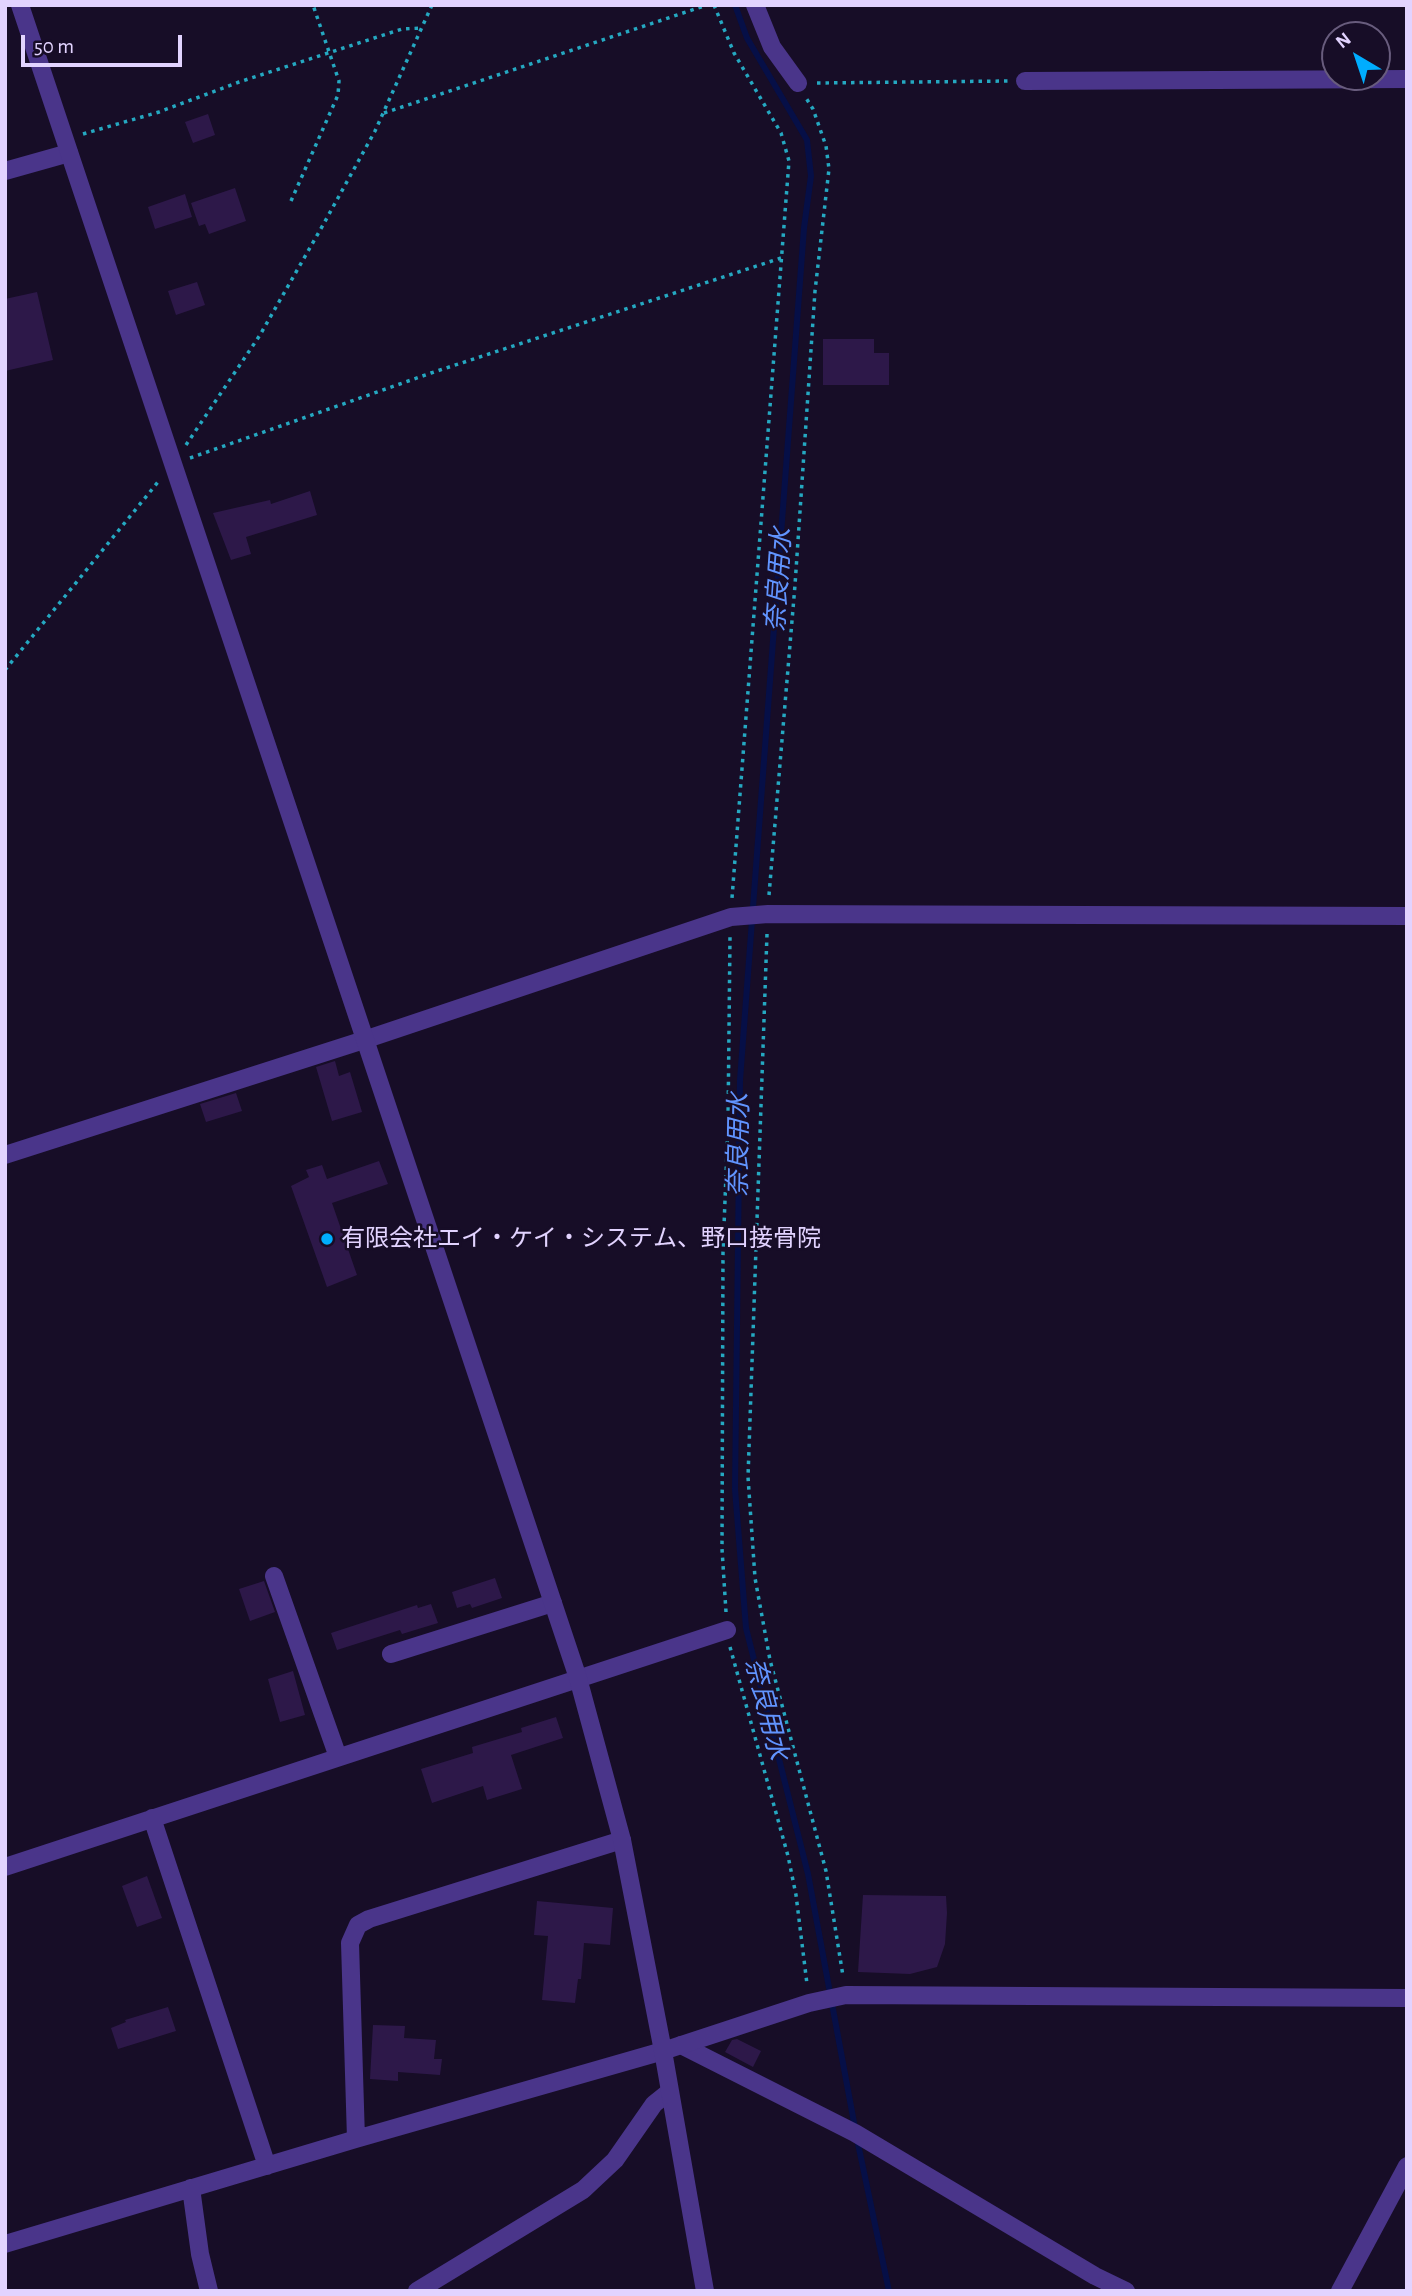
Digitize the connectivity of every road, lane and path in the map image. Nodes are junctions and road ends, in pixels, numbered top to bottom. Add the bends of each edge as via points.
1 (20, 5) edge
2 (313, 5) edge
3 (432, 5) edge
4 (707, 5) edge
5 (714, 5) edge
6 (755, 5) edge
7 (422, 28) junction
8 (1407, 79) edge
9 (1025, 81) joint
10 (798, 83) junction
11 (384, 113) junction
12 (67, 146) junction
13 (5, 171) edge
14 (291, 201) dead end
15 (781, 258) junction
16 (173, 464) junction
17 (5, 670) edge
18 (768, 914) junction
19 (1407, 916) edge
20 (731, 917) junction
21 (364, 1040) junction
22 (5, 1155) edge
23 (274, 1576) dead end
24 (553, 1603) junction
25 (727, 1629) junction
26 (391, 1654) dead end
27 (578, 1678) junction
28 (338, 1756) junction
29 (152, 1818) junction
30 (622, 1840) junction
31 (5, 1867) edge
32 (845, 1995) junction
33 (1407, 1998) edge
34 (813, 2002) junction
35 (681, 2045) junction
36 (663, 2051) junction
37 (669, 2092) junction
38 (356, 2139) junction
39 (267, 2166) junction
40 (1407, 2166) edge
41 (191, 2188) junction
42 (5, 2244) edge
43 (209, 2291) edge
44 (417, 2291) edge
45 (705, 2291) edge
46 (1126, 2291) edge
47 (1340, 2291) edge

1 - 12 street
2 - 14 path via 339,81 338,95
3 - 7 path
4 - 11 path
5 - 15 path via 734,52 781,133 789,161
6 - 10 street via 772,47
7 - 11 path
7 - 12 path via 402,29 239,82
8 - 9 street
9 - 10 path
10 - 18 path via 826,146 829,170 815,291
11 - 16 path via 260,335
12 - 13 street
12 - 16 street
15 - 16 path
15 - 20 path
16 - 17 path
16 - 21 street
18 - 19 street
18 - 20 street
18 - 32 path via 748,1476 754,1566 770,1660 827,1871
20 - 21 street
20 - 25 path via 723,1251 722,1549
21 - 22 street
21 - 24 street
23 - 28 street
24 - 26 street
24 - 27 street
25 - 27 street
25 - 34 path via 793,1882
27 - 28 street
27 - 30 street
28 - 29 street
29 - 31 street
29 - 39 street
30 - 36 street
30 - 38 street via 358,1925 351,1943
32 - 33 street
32 - 34 street
34 - 35 street
35 - 36 street
35 - 46 street via 855,2133
36 - 37 street
36 - 38 street
37 - 44 street via 654,2104 615,2160 583,2190
37 - 45 street
38 - 39 street
39 - 41 street
40 - 47 street
41 - 42 street
41 - 43 street

